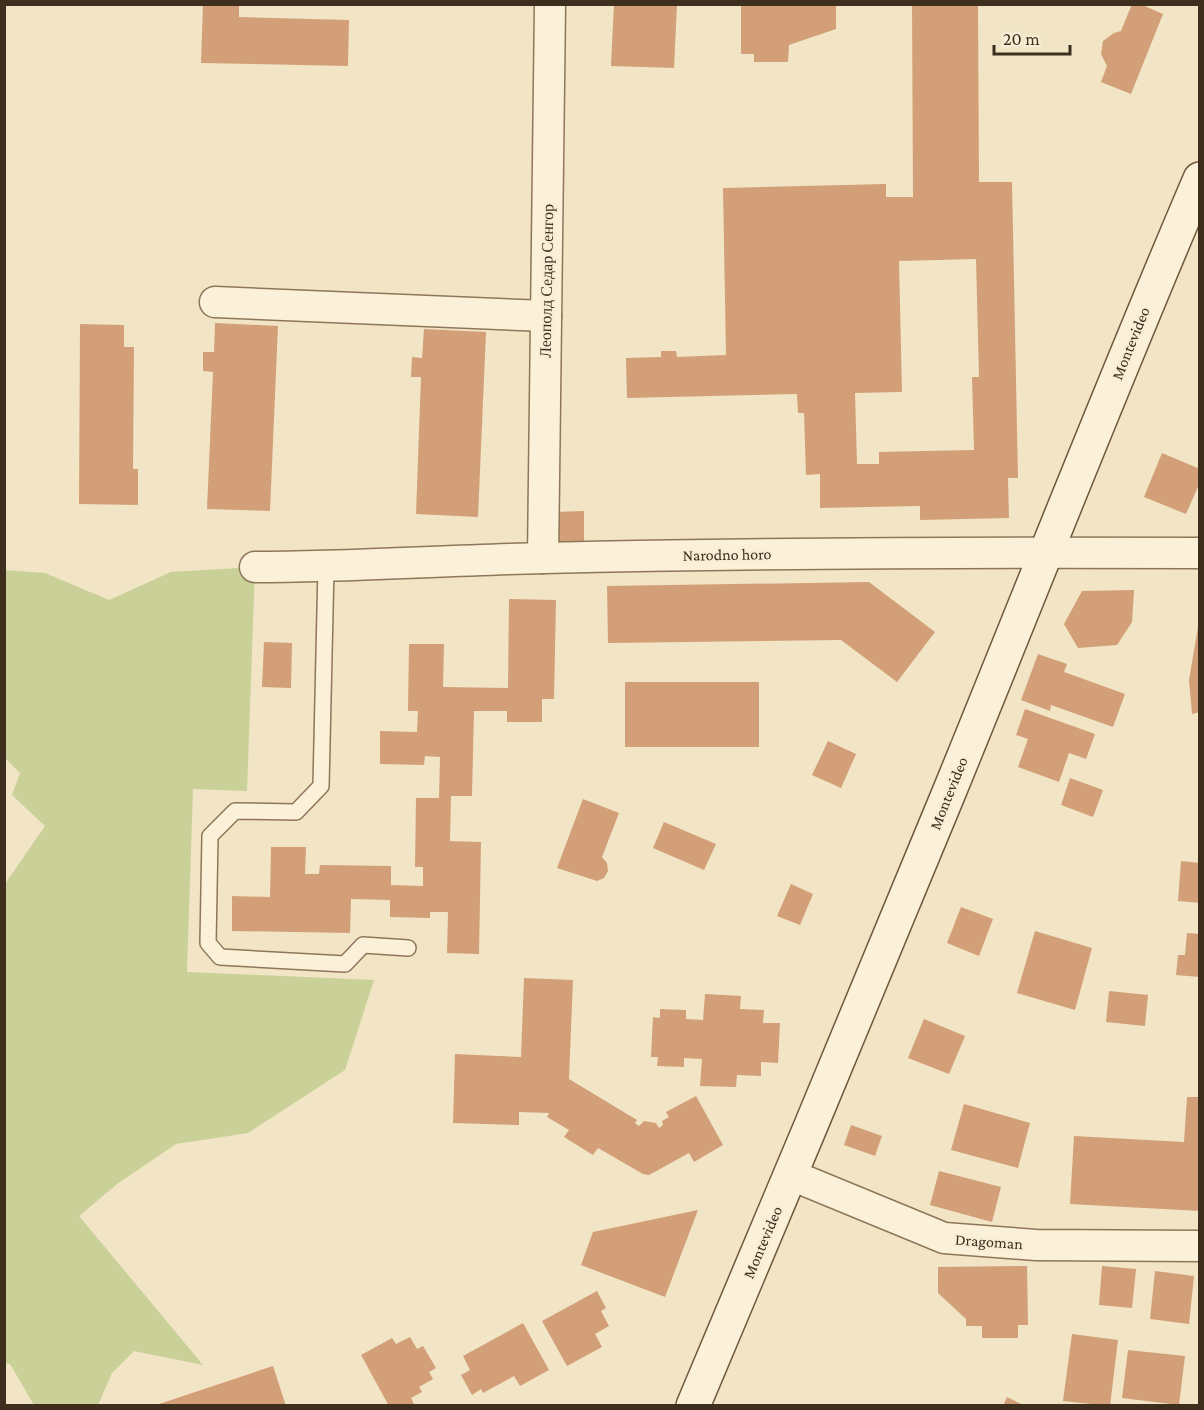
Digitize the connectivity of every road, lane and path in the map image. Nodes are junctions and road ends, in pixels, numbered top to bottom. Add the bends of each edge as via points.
1 (550, 4) edge
2 (1200, 179) edge
3 (215, 302) dead end
4 (546, 316) junction
5 (1045, 552) junction
6 (1200, 553) edge
7 (543, 558) junction
8 (255, 567) dead end
9 (326, 567) junction
10 (408, 948) dead end
11 (791, 1175) junction
12 (1200, 1246) edge
13 (693, 1406) edge

1 - 4 street, Леополд Седар Сенгор
2 - 5 street, Montevideo
3 - 4 street
4 - 7 street, Леополд Седар Сенгор
5 - 6 street, Narodno horo
5 - 7 street, Narodno horo
5 - 11 street, Montevideo
7 - 9 street, Narodno horo
8 - 9 street, Narodno horo
9 - 10 lane via 321,786 296,812 234,811 210,836 208,943 220,957 345,964 363,945
11 - 12 street, Dragoman via 944,1238 1036,1245
11 - 13 street, Montevideo

